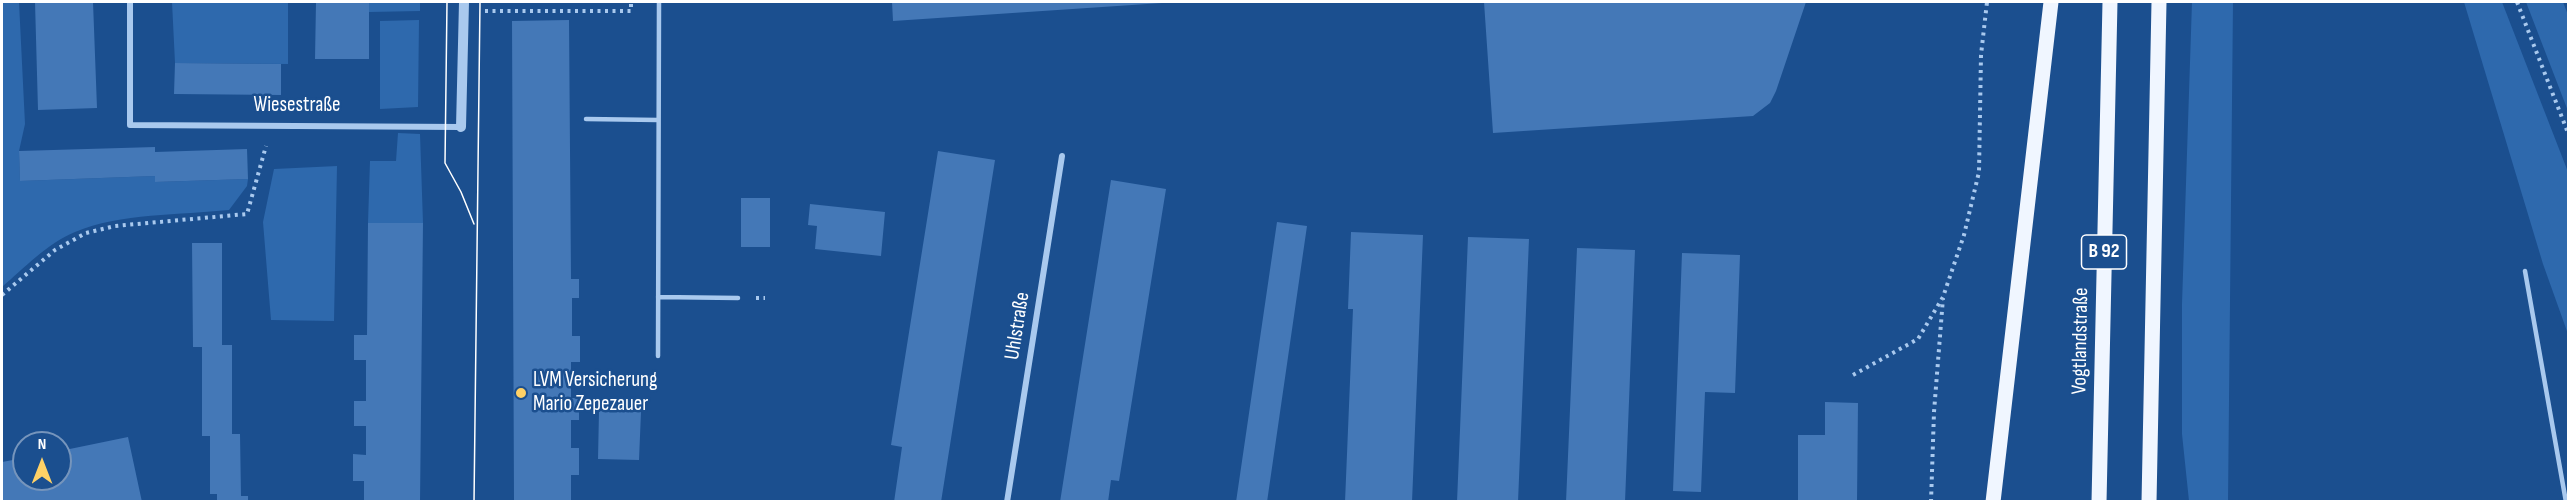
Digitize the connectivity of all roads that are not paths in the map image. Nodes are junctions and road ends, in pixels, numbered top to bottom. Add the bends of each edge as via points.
1 (130, 2) edge
2 (659, 2) edge
3 (2051, 2) edge
4 (2110, 2) edge
5 (2159, 2) edge
6 (464, 6) edge
7 (586, 119) dead end
8 (658, 120) junction
9 (461, 127) joint
10 (1062, 156) dead end
11 (2525, 272) dead end
12 (658, 297) junction
13 (738, 298) dead end
14 (658, 356) dead end
15 (1007, 501) edge
16 (1993, 501) edge
17 (2099, 501) edge
18 (2149, 501) edge
19 (2566, 501) edge

1 - 9 street, Wiesestraße via 130,125
2 - 8 lane
3 - 16 main road
4 - 17 main road, Vogtlandstraße / B 92
5 - 18 main road, B 92
6 - 9 street, Wiesestraße
7 - 8 lane
8 - 12 lane
10 - 15 street, Uhlstraße
11 - 19 lane
12 - 13 lane
12 - 14 lane

